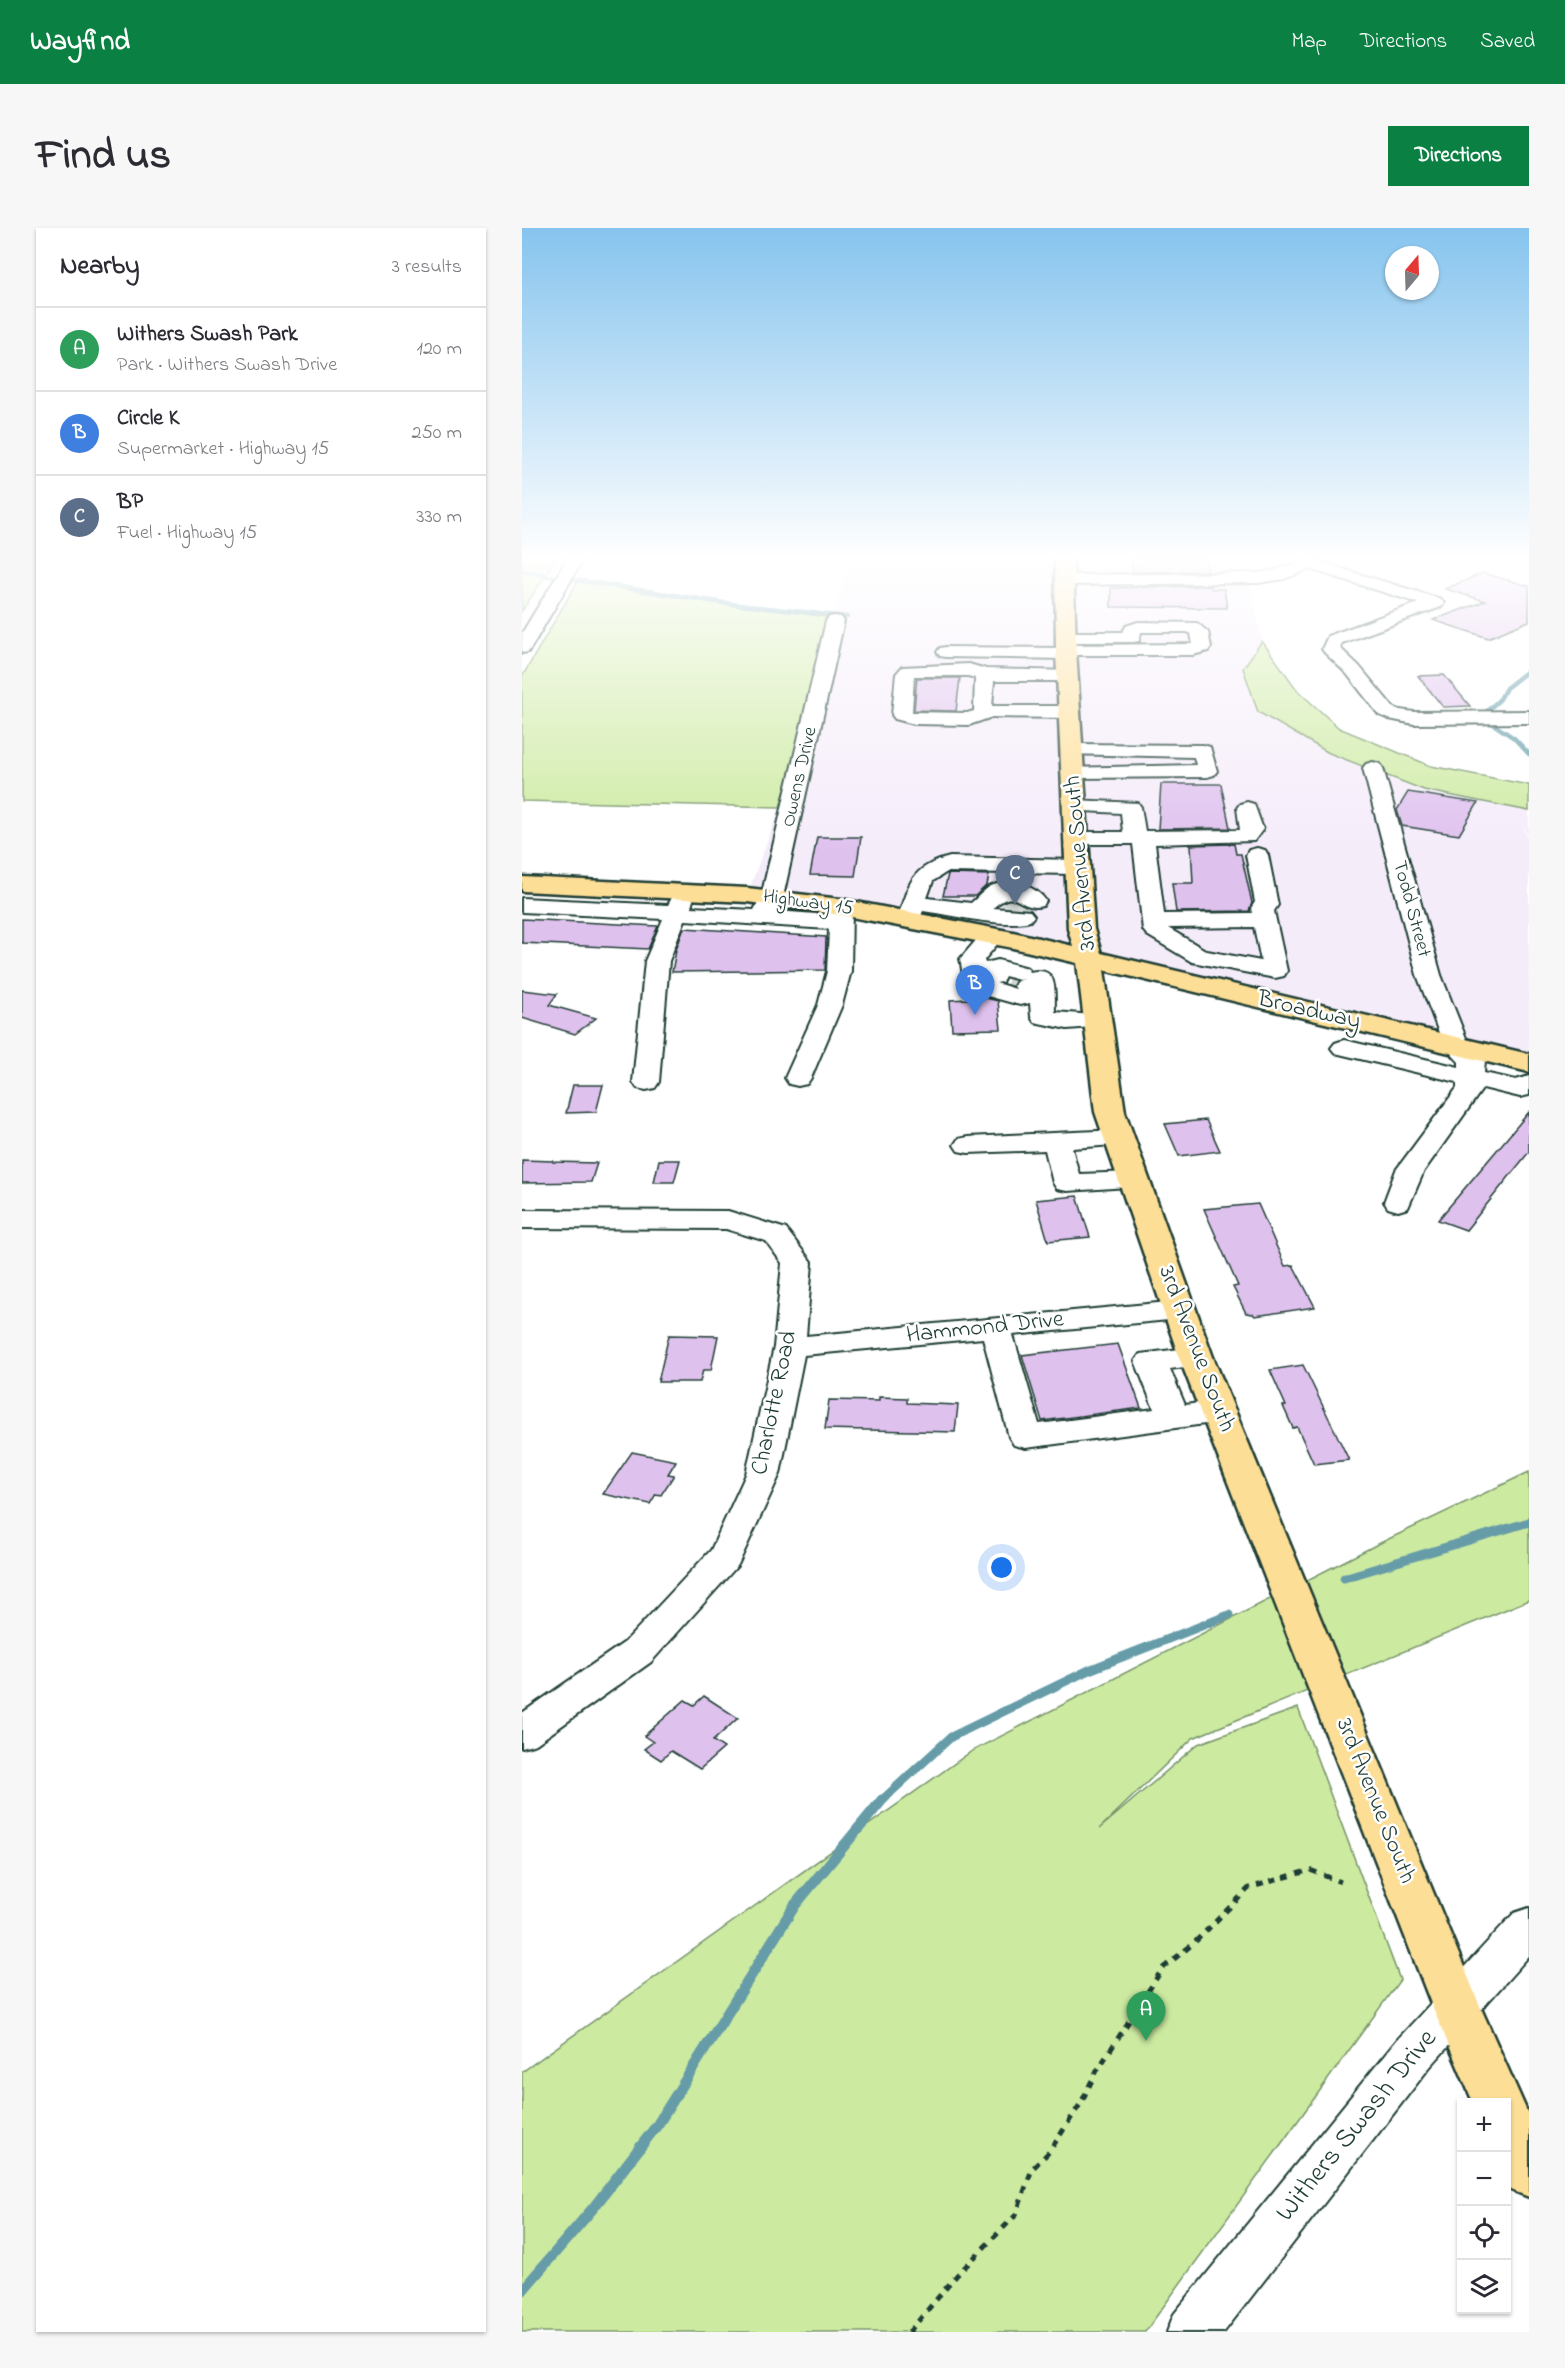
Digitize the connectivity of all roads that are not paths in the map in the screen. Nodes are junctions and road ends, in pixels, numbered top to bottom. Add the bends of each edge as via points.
1 (827, 654) edge
2 (1066, 654) edge
3 (1336, 654) edge
4 (985, 675) junction
5 (1067, 675) junction
6 (990, 711) junction
7 (1070, 712) junction
8 (1529, 717) edge
9 (1072, 750) junction
10 (1373, 768) dead end
11 (1072, 772) junction
12 (1073, 806) junction
13 (1247, 808) dead end
14 (1075, 838) junction
15 (1139, 838) junction
16 (1257, 855) dead end
17 (1020, 866) junction
18 (1077, 867) junction
19 (522, 884) edge
20 (681, 902) junction
21 (522, 905) edge
22 (767, 907) junction
23 (1015, 910) junction
24 (976, 911) junction
25 (912, 912) junction
26 (840, 915) junction
27 (1264, 920) junction
28 (1154, 921) junction
29 (1089, 958) junction
30 (1275, 971) junction
31 (976, 973) junction
32 (1026, 982) junction
33 (1274, 1004) junction
34 (1097, 1021) junction
35 (1457, 1046) junction
36 (1344, 1048) dead end
37 (1529, 1063) edge
38 (1473, 1077) junction
39 (798, 1078) dead end
40 (646, 1082) dead end
41 (1529, 1084) edge
42 (1119, 1138) junction
43 (1056, 1141) junction
44 (968, 1145) dead end
45 (1134, 1180) junction
46 (1398, 1202) dead end
47 (522, 1219) edge
48 (1179, 1310) junction
49 (995, 1327) junction
50 (790, 1347) junction
51 (1196, 1357) junction
52 (1220, 1412) junction
53 (1174, 1418) junction
54 (522, 1733) edge
55 (1529, 1926) edge
56 (1456, 2006) junction
57 (1496, 2098) edge
58 (1511, 2133) edge
59 (1529, 2174) edge
60 (1192, 2332) edge

1 - 22 street, Owens Drive
2 - 5 main road, 3rd Avenue South
3 - 8 street via 1386,711 1396,715
4 - 5 street
4 - 6 street via 982,709
4 - 6 street via 969,670 908,671 902,715 969,719
5 - 7 main road, 3rd Avenue South
6 - 7 street
7 - 9 main road, 3rd Avenue South
9 - 11 main road, 3rd Avenue South
9 - 11 street via 1203,751 1207,771
10 - 35 street, Todd Street via 1429,975
11 - 12 main road, 3rd Avenue South
12 - 14 main road, 3rd Avenue South
12 - 15 street via 1131,807
13 - 15 street via 1252,829 1246,836
14 - 15 street
14 - 18 main road, 3rd Avenue South
15 - 28 street
16 - 27 street via 1267,905 1262,908
17 - 18 street
17 - 23 street
17 - 25 street via 935,867 925,873
18 - 29 main road, 3rd Avenue South via 1081,928
19 - 20 main road, Highway 15
20 - 21 street
20 - 22 main road, Highway 15
20 - 40 street via 657,961
22 - 26 main road, Highway 15
23 - 24 street
23 - 24 street via 997,892
23 - 25 main road, Highway 15
23 - 29 main road, Highway 15
23 - 31 street via 972,959
24 - 25 street
25 - 26 main road, Highway 15
26 - 39 street via 839,972 830,1005
27 - 28 street
27 - 30 street
28 - 30 street via 1155,930 1200,957
29 - 33 main road, Broadway
29 - 34 main road, 3rd Avenue South
30 - 33 street via 1287,981
31 - 32 street
31 - 32 street via 975,985 1020,998
32 - 34 street via 1043,1017
33 - 35 main road, Broadway
34 - 42 main road, 3rd Avenue South via 1110,1112
35 - 37 main road, Broadway
35 - 38 street, Todd Street via 1472,1060
36 - 38 street
38 - 41 street via 1520,1089
38 - 46 street via 1470,1089 1410,1170
42 - 43 street
42 - 45 main road, 3rd Avenue South
43 - 44 street
43 - 45 street via 1067,1183
45 - 48 main road, 3rd Avenue South
47 - 50 street, Charlotte Road via 728,1220 776,1235 796,1263
48 - 49 street, Hammond Drive
48 - 51 main road, 3rd Avenue South
49 - 50 street, Hammond Drive
49 - 53 street via 1026,1437
50 - 54 street, Charlotte Road via 763,1474 726,1556 638,1652
51 - 52 main road, 3rd Avenue South
51 - 53 street via 1151,1361
52 - 53 street
52 - 56 main road, 3rd Avenue South
55 - 56 street, Withers Swash Drive
56 - 57 main road, 3rd Avenue South
56 - 60 street, Withers Swash Drive via 1413,2054
58 - 59 main road

